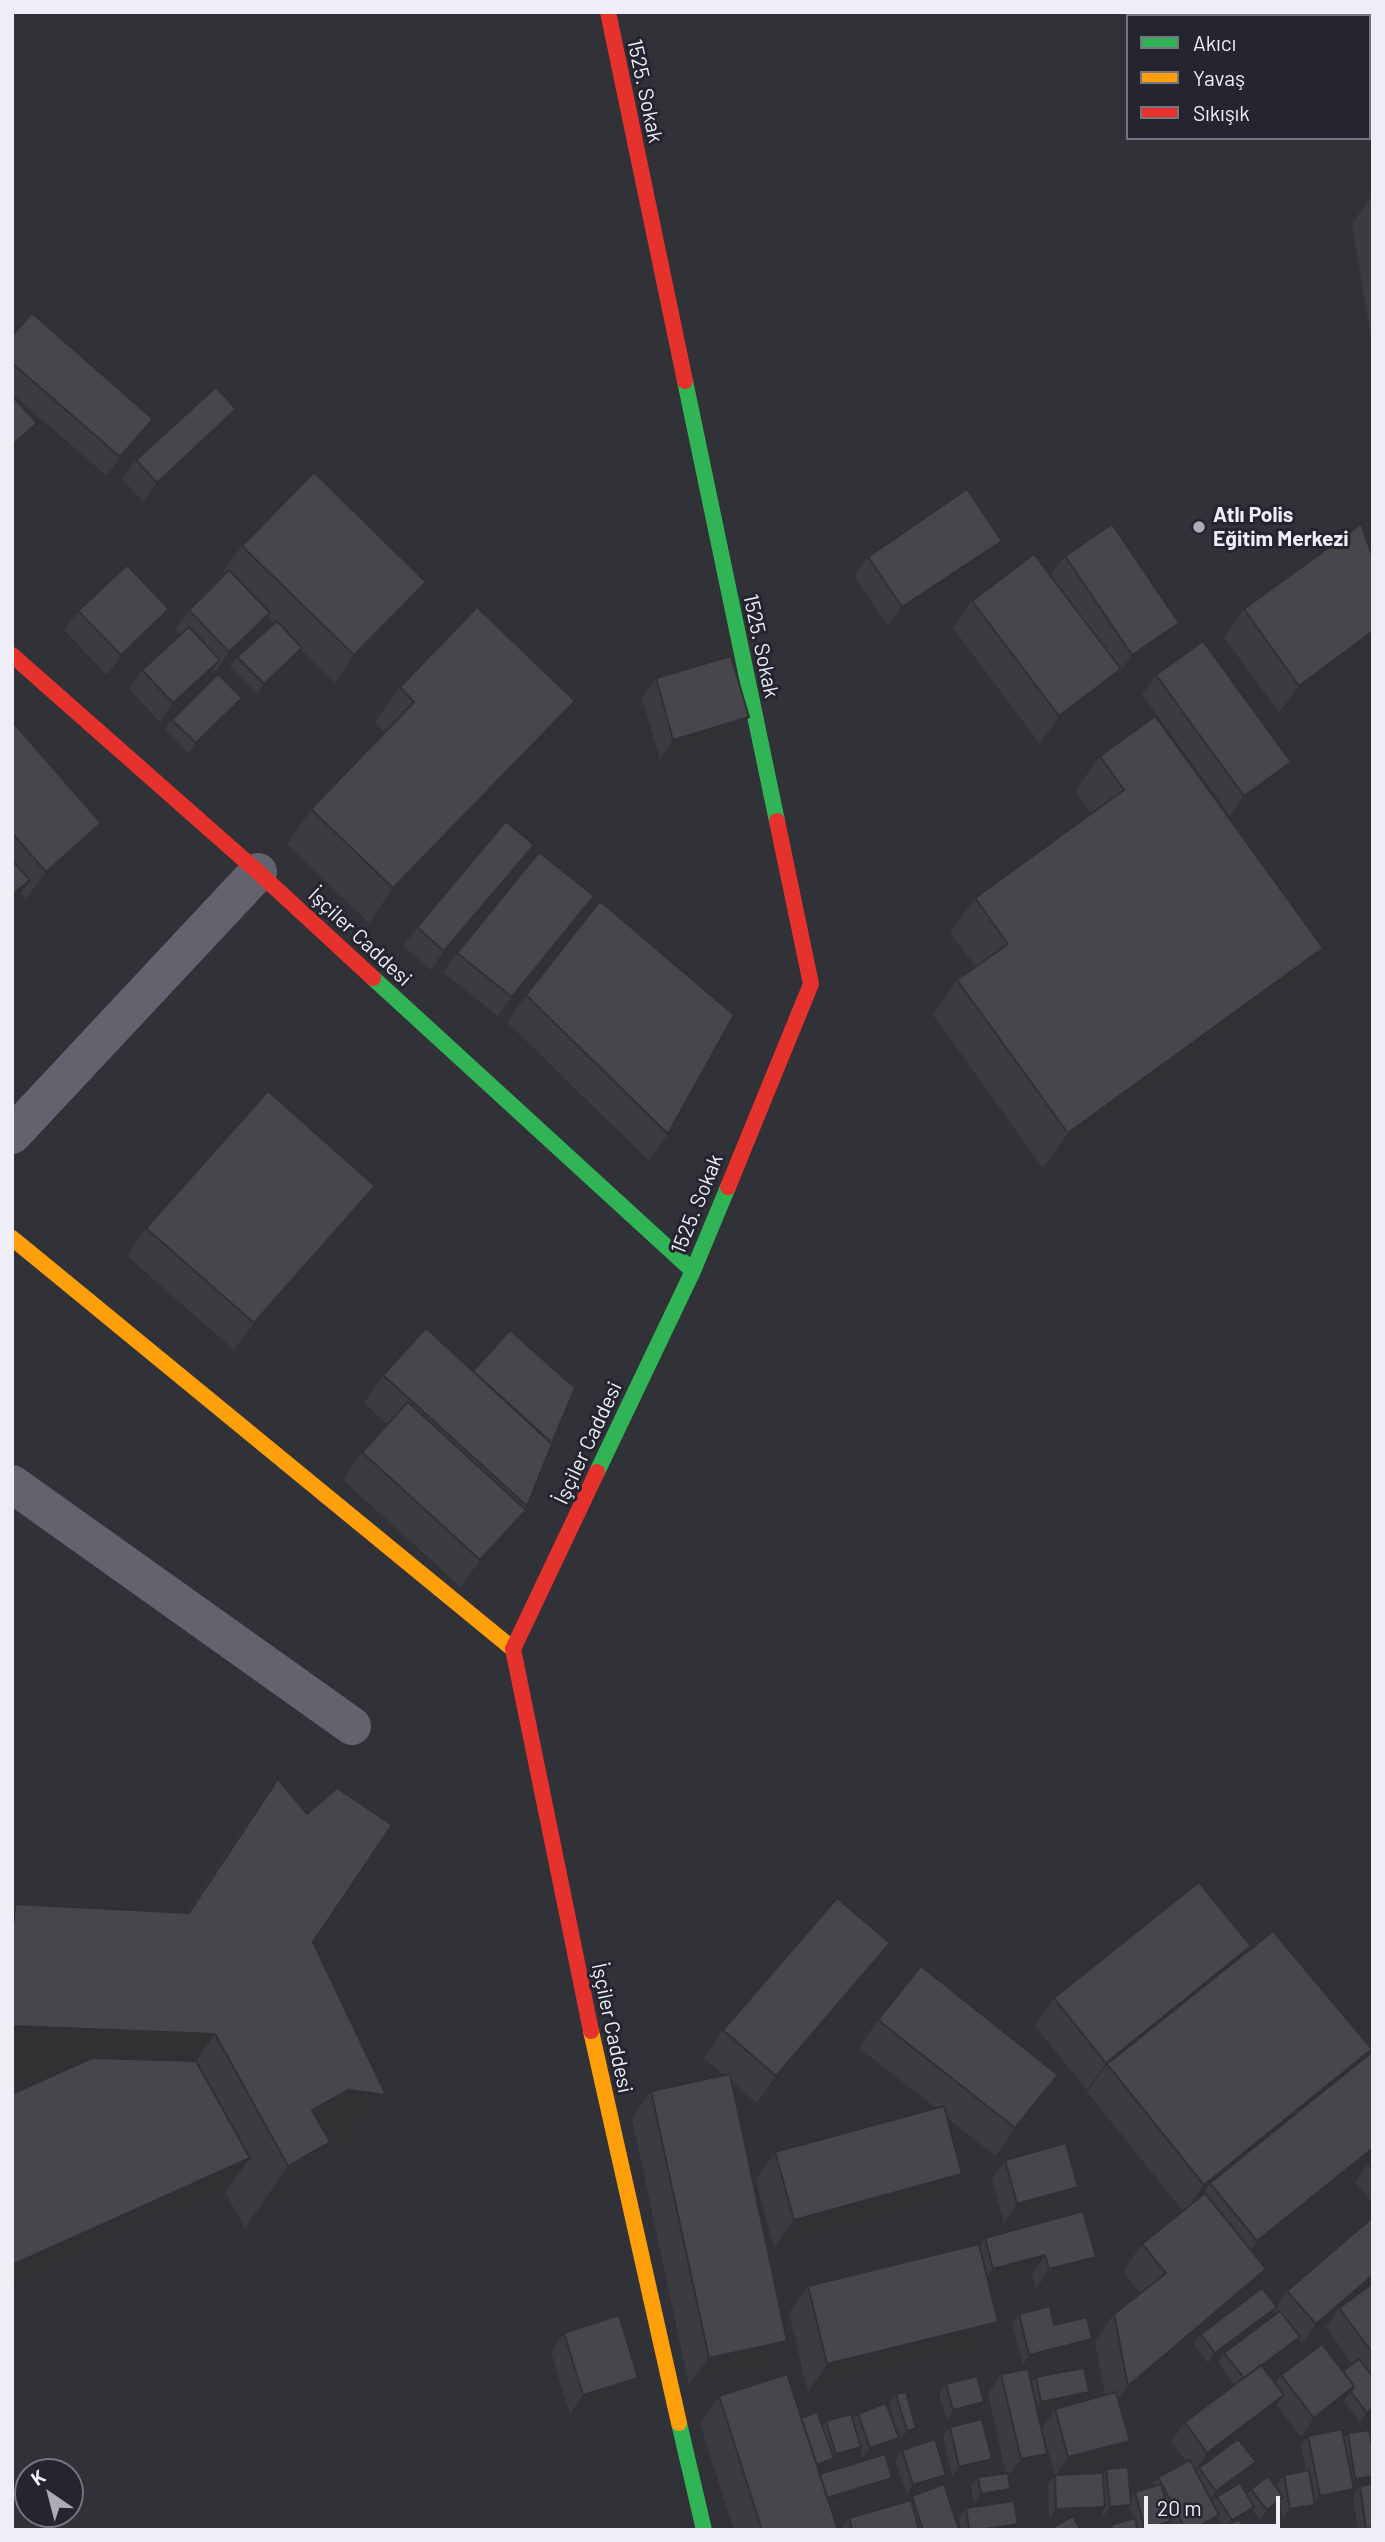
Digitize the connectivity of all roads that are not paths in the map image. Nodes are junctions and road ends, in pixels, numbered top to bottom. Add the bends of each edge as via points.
1 (608, 12) edge
2 (12, 655) edge
3 (258, 872) junction
4 (12, 1135) edge
5 (12, 1238) edge
6 (693, 1271) junction
7 (12, 1484) edge
8 (513, 1649) junction
9 (352, 1726) dead end
10 (699, 2527) edge

1 - 6 street, 1525. Sokak via 811,984
2 - 3 street, İşçiler Caddesi
3 - 4 street
3 - 6 street, İşçiler Caddesi
5 - 8 street
6 - 8 street, İşçiler Caddesi
7 - 9 street
8 - 10 street, İşçiler Caddesi

